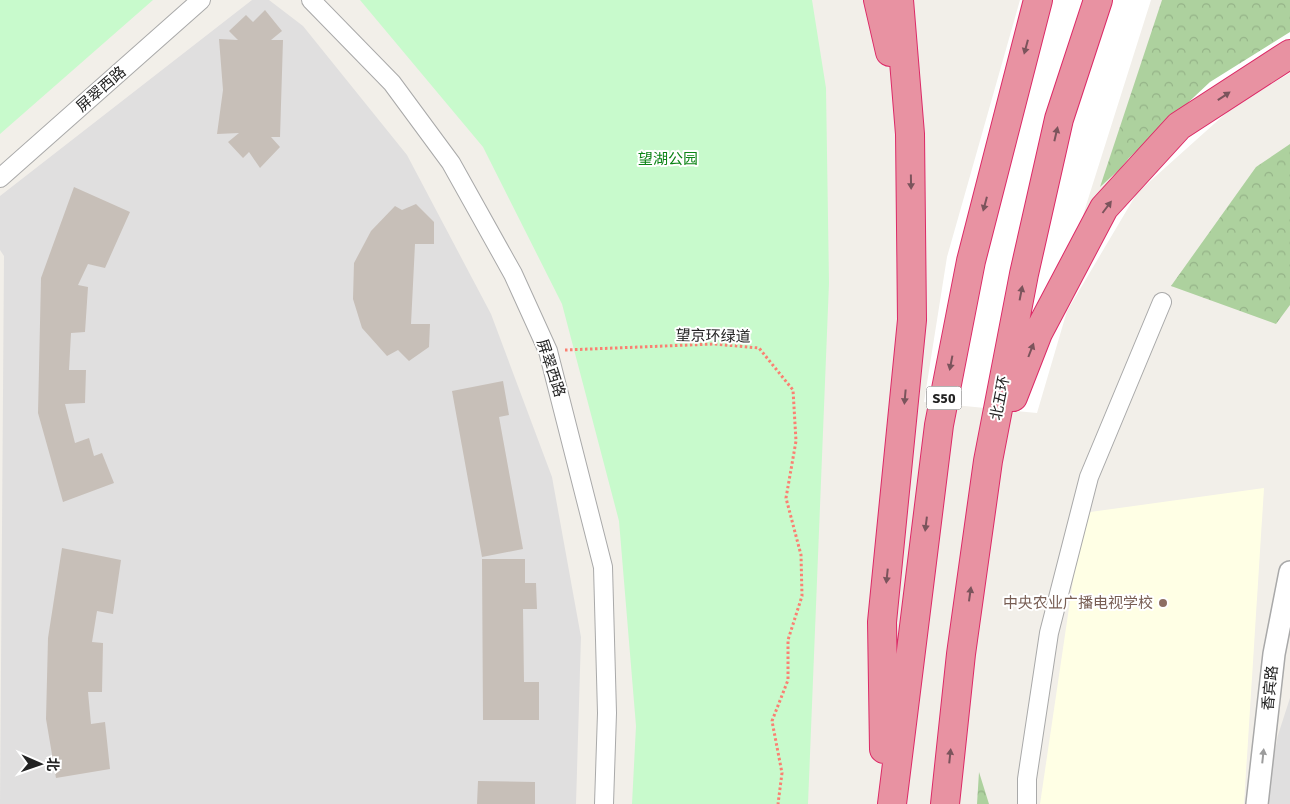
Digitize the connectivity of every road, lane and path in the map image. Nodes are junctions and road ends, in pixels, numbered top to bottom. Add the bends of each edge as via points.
1 (201, 0) edge
2 (311, 0) edge
3 (878, 0) edge
4 (899, 0) edge
5 (1038, 0) edge
6 (1098, 0) edge
7 (1290, 54) edge
8 (910, 134) junction
9 (0, 178) edge
10 (1162, 302) dead end
11 (548, 350) junction
12 (988, 461) junction
13 (1290, 572) edge
14 (604, 804) edge
15 (778, 804) edge
16 (885, 804) edge
17 (892, 804) edge
18 (945, 804) edge
19 (1026, 804) edge
20 (1257, 804) edge

1 - 9 street, 屏翠西路
2 - 11 street, 屏翠西路 via 392,83 451,163 513,274
3 - 8 highway
4 - 8 highway
5 -> 17 highway, S50 via 971,261 939,425
12 -> 6 highway, 北五环 via 1024,274 1059,119
12 -> 7 highway via 1038,333 1104,208 1179,126
8 -> 16 highway via 912,320 882,622
10 - 19 street via 1089,477 1049,633
11 - 14 street, 屏翠西路 via 603,567 607,713
11 - 15 path, 望京环绿道 via 714,344 759,348 793,390 796,441 786,498 801,555 802,596 788,640 788,680 772,721 782,773
18 -> 12 highway, 北五环 via 961,654
20 -> 13 street, 香宾路 via 1274,654

